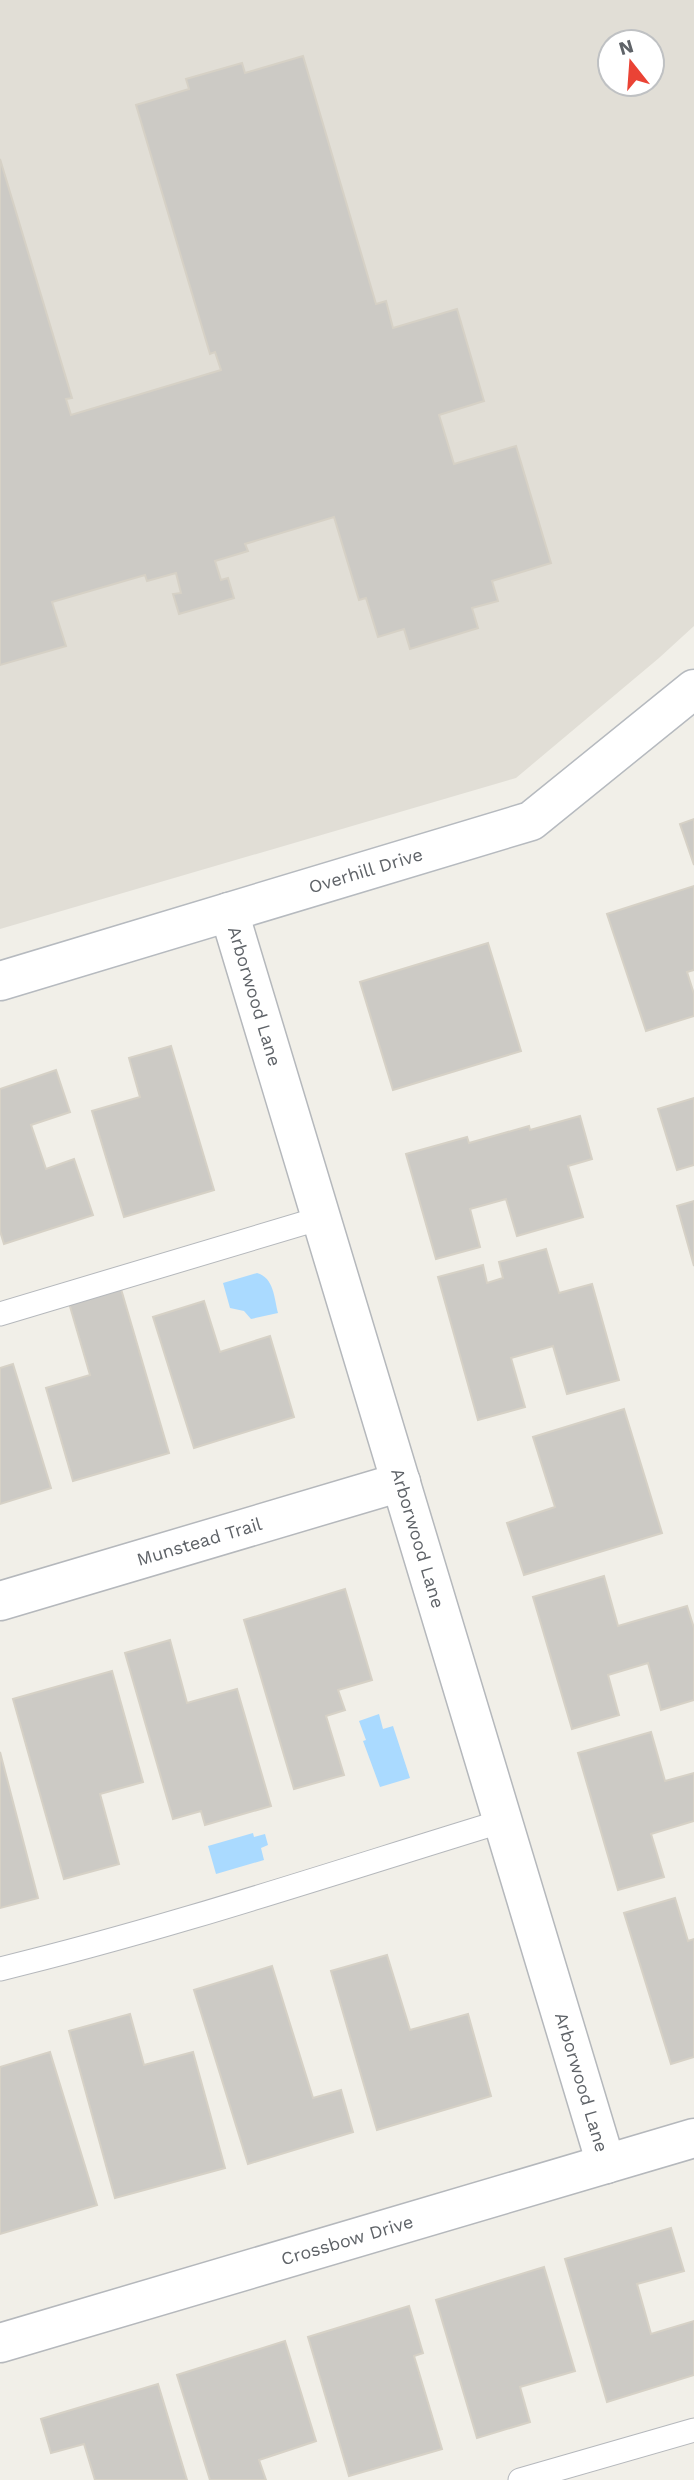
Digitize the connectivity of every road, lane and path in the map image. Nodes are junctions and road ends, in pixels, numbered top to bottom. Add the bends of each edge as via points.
1 (694, 689) edge
2 (229, 912) junction
3 (0, 981) edge
4 (321, 1218) junction
5 (0, 1314) edge
6 (401, 1482) junction
7 (0, 1601) edge
8 (503, 1821) junction
9 (0, 1969) edge
10 (694, 2138) edge
11 (606, 2164) junction
12 (0, 2343) edge
13 (694, 2430) edge
14 (520, 2480) edge

1 - 2 street, Overhill Drive via 531,821
2 - 3 street, Overhill Drive
2 - 4 street, Arborwood Lane
4 - 5 lane
4 - 6 street, Arborwood Lane
6 - 7 street, Munstead Trail
6 - 8 street, Arborwood Lane
8 - 9 lane via 220,1908
8 - 11 street, Arborwood Lane
10 - 11 street, Crossbow Drive
11 - 12 street, Crossbow Drive
13 - 14 lane

